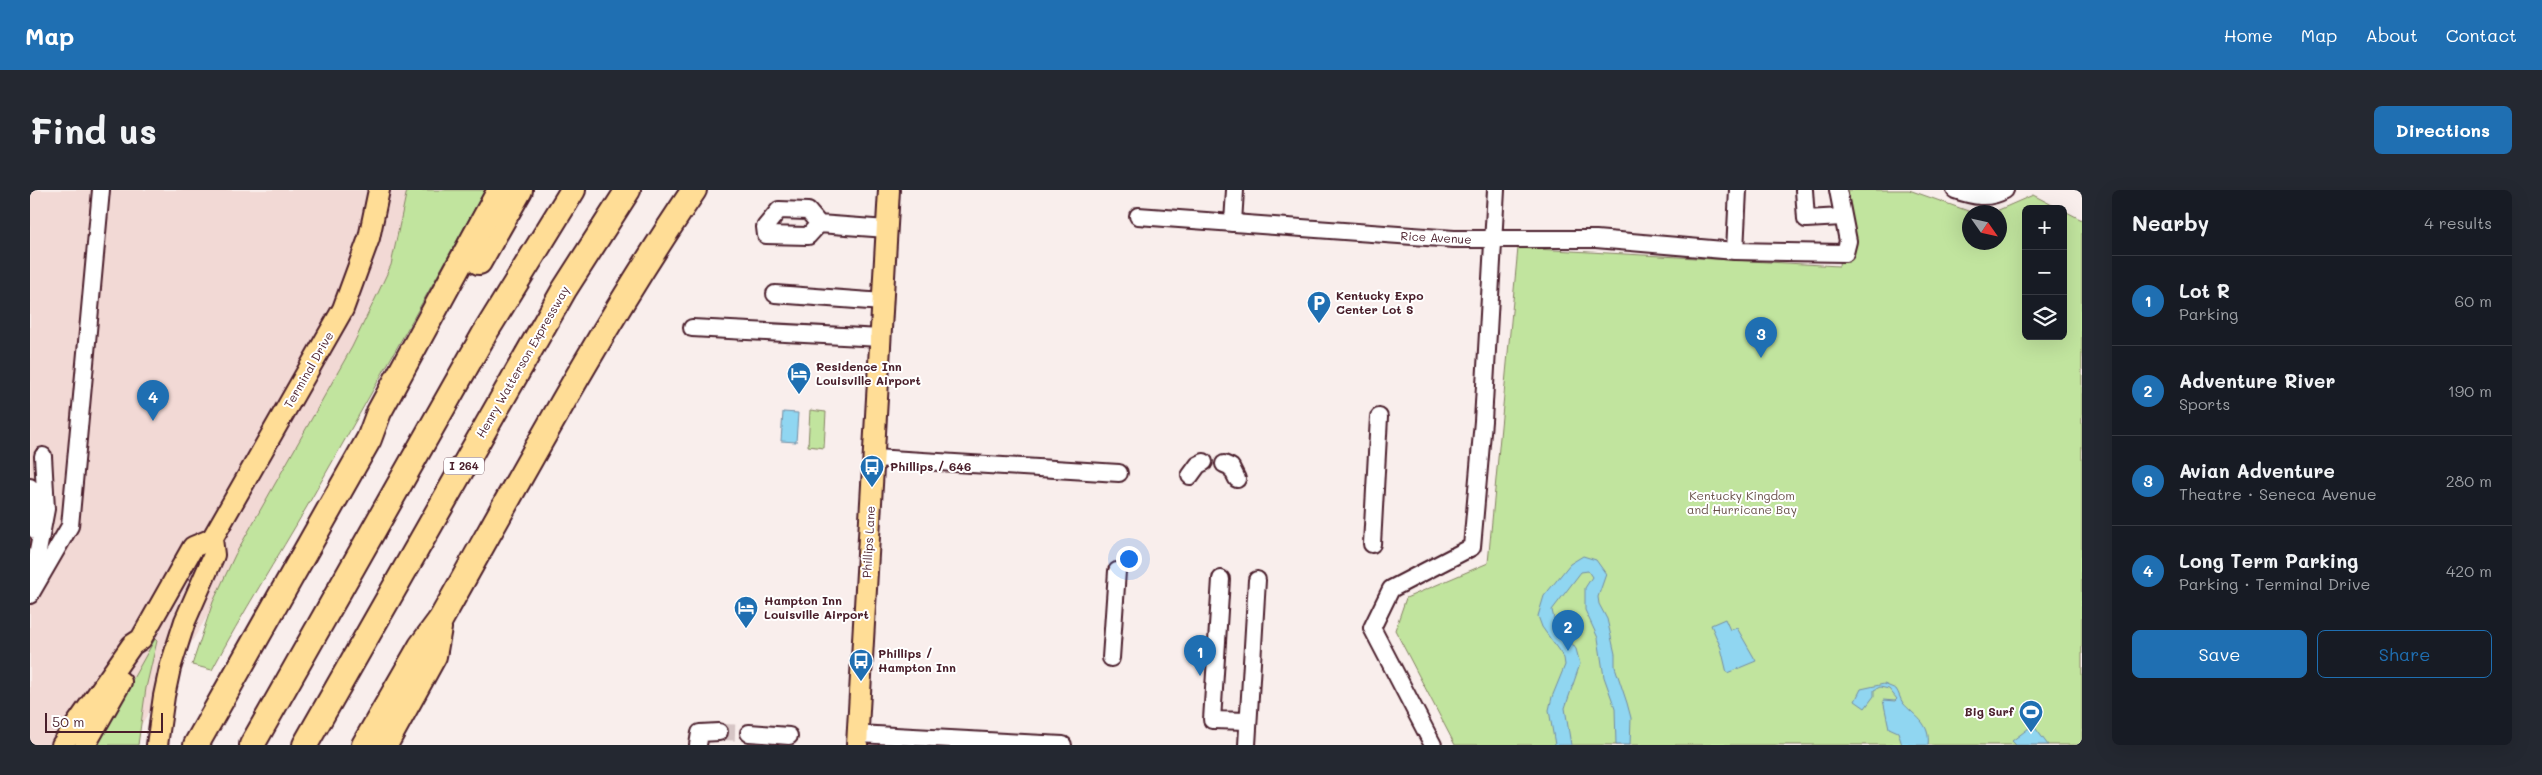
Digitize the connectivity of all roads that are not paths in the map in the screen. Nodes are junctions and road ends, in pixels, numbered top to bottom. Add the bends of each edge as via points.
1 (101, 190) edge
2 (379, 190) edge
3 (500, 190) edge
4 (520, 190) edge
5 (572, 190) edge
6 (628, 190) edge
7 (694, 190) edge
8 (889, 190) edge
9 (1235, 190) edge
10 (1496, 190) edge
11 (1738, 190) edge
12 (1804, 190) edge
13 (1838, 190) edge
14 (1955, 190) edge
15 (2005, 190) edge
16 (1138, 216) dead end
17 (1842, 217) junction
18 (1233, 223) junction
19 (818, 224) dead end
20 (887, 229) junction
21 (1493, 241) junction
22 (1735, 251) junction
23 (775, 294) dead end
24 (883, 302) junction
25 (692, 328) dead end
26 (881, 338) junction
27 (1379, 417) dead end
28 (369, 439) junction
29 (43, 456) dead end
30 (874, 458) junction
31 (1204, 462) dead end
32 (1224, 464) dead end
33 (1119, 473) dead end
34 (1190, 476) dead end
35 (1237, 479) dead end
36 (30, 487) edge
37 (212, 538) junction
38 (1372, 544) dead end
39 (36, 562) junction
40 (1117, 571) dead end
41 (1221, 579) dead end
42 (1257, 580) dead end
43 (30, 594) edge
44 (440, 619) junction
45 (141, 639) junction
46 (1111, 658) dead end
47 (1248, 721) junction
48 (719, 732) tunnel mouth
49 (749, 733) tunnel mouth
50 (788, 736) dead end
51 (858, 740) edge
52 (62, 745) edge
53 (85, 745) edge
54 (157, 745) edge
55 (196, 745) edge
56 (252, 745) edge
57 (305, 745) edge
58 (364, 745) edge
59 (385, 745) edge
60 (698, 745) edge
61 (1063, 745) edge
62 (1247, 745) edge
63 (1433, 745) edge

1 - 43 street via 70,526
2 - 37 main road, Terminal Drive via 369,238 343,309
3 - 28 highway via 379,412
4 - 28 highway via 390,420
5 - 56 highway via 485,333
6 - 57 highway, Henry Watterson Expressway / I 264 via 564,290
7 - 44 highway via 593,350
8 - 20 main road, Phillips Lane
9 - 18 street
10 - 21 street
11 - 22 street
12 - 17 street via 1806,219
13 - 17 street
14 - 15 street via 1987,197
16 - 18 street, Rice Avenue
17 - 22 street, Rice Avenue via 1848,241 1845,253
18 - 21 street, Rice Avenue
19 - 20 street
20 - 24 main road, Phillips Lane
21 - 22 street, Rice Avenue via 1596,239
21 - 63 street via 1472,548 1391,589 1372,628
23 - 24 street
24 - 26 main road, Phillips Lane
25 - 26 street
26 - 30 main road, Phillips Lane
27 - 38 street
28 - 55 highway
29 - 39 street via 46,509
30 - 33 street
30 - 51 main road, Phillips Lane
31 - 34 street
32 - 35 street via 1231,467
36 - 39 street via 36,524
37 - 45 main road, Terminal Drive via 193,547
37 - 54 main road, Terminal Drive via 214,555 185,621 170,668
39 - 43 street
40 - 46 street
41 - 47 street via 1212,720
42 - 47 street
44 - 58 highway via 420,646
44 - 59 highway via 434,656
45 - 52 main road, Terminal Drive via 132,645
45 - 53 main road via 140,649
47 - 62 street
48 - 60 street via 700,733
49 - 50 street
51 - 61 street

